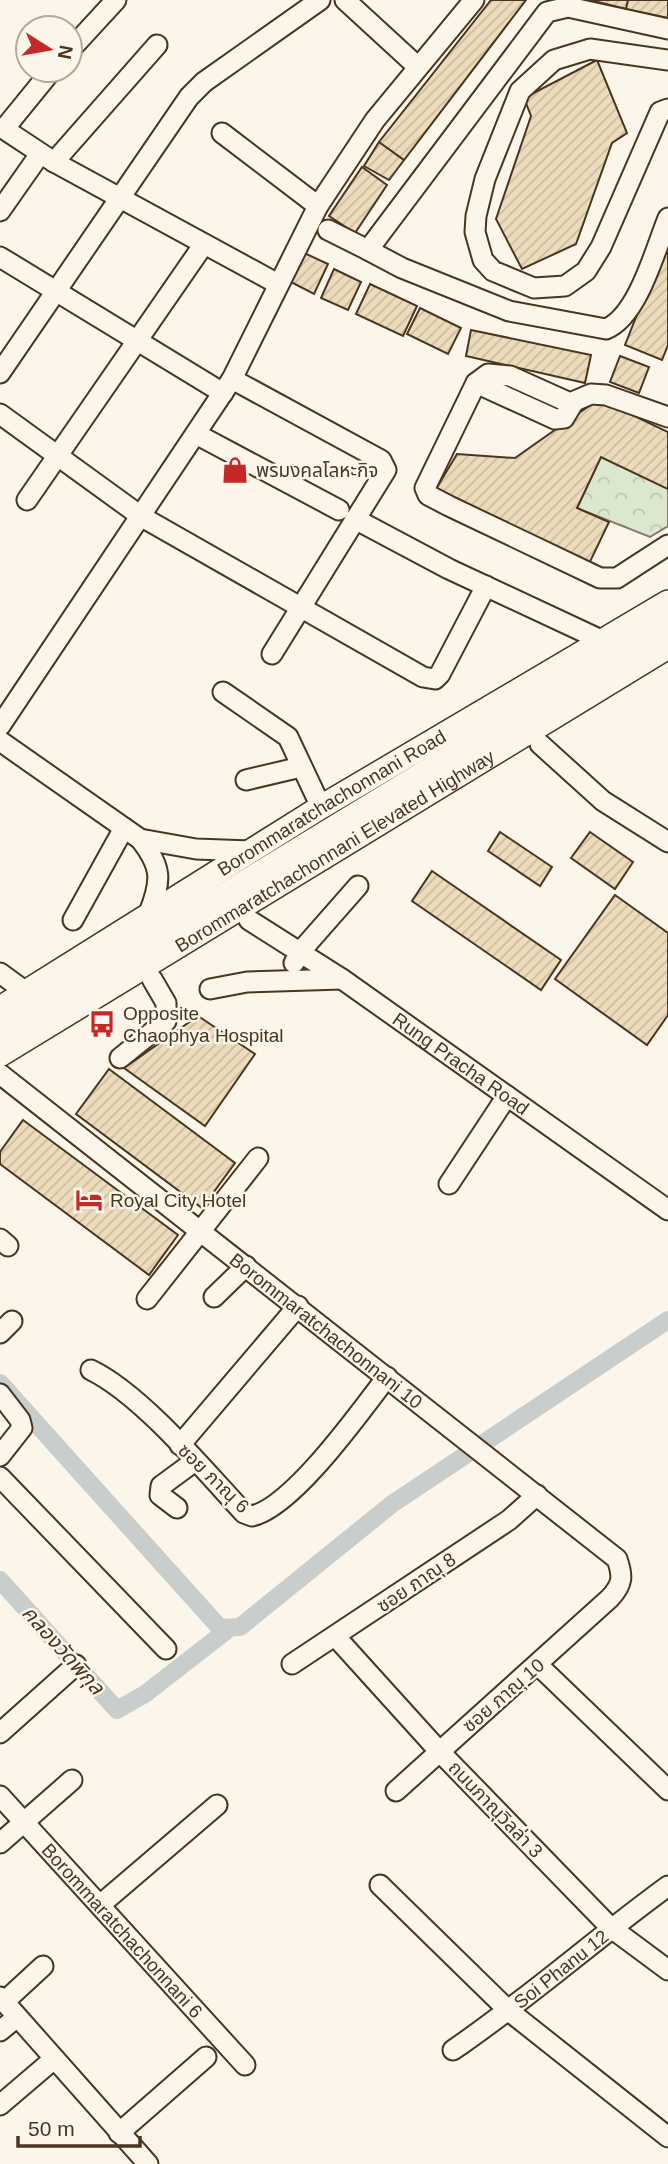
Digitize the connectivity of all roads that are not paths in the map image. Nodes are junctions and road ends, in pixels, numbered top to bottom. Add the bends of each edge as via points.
1 (116, 0) edge
2 (320, 0) edge
3 (345, 0) edge
4 (474, 0) edge
5 (668, 29) edge
6 (84, 35) edge
7 (157, 45) dead end
8 (668, 60) edge
9 (418, 67) junction
10 (41, 84) edge
11 (668, 109) edge
12 (222, 133) dead end
13 (47, 158) junction
14 (121, 198) junction
15 (317, 206) junction
16 (0, 211) edge
17 (668, 218) edge
18 (328, 230) dead end
19 (204, 244) junction
20 (368, 250) junction
21 (0, 257) edge
22 (278, 284) junction
23 (57, 292) junction
24 (139, 339) junction
25 (0, 373) edge
26 (227, 386) junction
27 (0, 414) edge
28 (668, 417) edge
29 (196, 434) junction
30 (59, 455) junction
31 (27, 500) dead end
32 (347, 514) junction
33 (142, 517) junction
34 (668, 545) edge
35 (486, 586) junction
36 (668, 602) edge
37 (301, 608) junction
38 (668, 624) edge
39 (601, 640) junction
40 (668, 647) edge
41 (272, 654) dead end
42 (668, 665) edge
43 (223, 692) dead end
44 (0, 726) edge
45 (0, 741) edge
46 (540, 744) junction
47 (301, 767) junction
48 (246, 780) dead end
49 (321, 807) junction
50 (132, 834) junction
51 (668, 842) edge
52 (251, 851) junction
53 (358, 886) dead end
54 (149, 913) junction
55 (72, 920) dead end
56 (249, 920) junction
57 (300, 952) junction
58 (0, 973) edge
59 (152, 979) junction
60 (342, 979) junction
61 (286, 980) junction
62 (210, 989) dead end
63 (26, 992) junction
64 (0, 1008) edge
65 (0, 1031) edge
66 (0, 1055) edge
67 (120, 1058) dead end
68 (0, 1073) edge
69 (507, 1096) junction
70 (258, 1158) dead end
71 (449, 1184) dead end
72 (668, 1210) edge
73 (201, 1230) junction
74 (246, 1266) junction
75 (214, 1297) dead end
76 (147, 1299) dead end
77 (298, 1306) junction
78 (91, 1370) dead end
79 (387, 1377) junction
80 (0, 1394) edge
81 (180, 1445) junction
82 (0, 1456) edge
83 (195, 1461) junction
84 (0, 1477) edge
85 (537, 1495) junction
86 (177, 1508) dead end
87 (610, 1598) joint
88 (335, 1636) junction
89 (166, 1649) dead end
90 (292, 1664) dead end
91 (76, 1665) dead end
92 (538, 1665) junction
93 (0, 1733) edge
94 (439, 1751) junction
95 (72, 1780) dead end
96 (668, 1790) edge
97 (396, 1791) dead end
98 (0, 1796) edge
99 (217, 1805) dead end
100 (24, 1822) junction
101 (0, 1843) edge
102 (380, 1885) dead end
103 (668, 1886) edge
104 (100, 1905) junction
105 (610, 1927) junction
106 (43, 1966) dead end
107 (668, 1970) edge
108 (5, 2005) edge
109 (509, 2011) junction
110 (0, 2031) edge
111 (453, 2050) dead end
112 (206, 2057) dead end
113 (54, 2059) junction
114 (245, 2065) dead end
115 (0, 2105) edge
116 (119, 2133) junction
117 (668, 2137) edge
118 (148, 2164) edge

1 - 6 street
2 - 14 street via 204,82 165,129
3 - 9 street
4 - 9 street
5 - 20 street via 568,7 547,12
7 - 13 street
8 - 11 street via 590,49 554,60 520,91 485,179 476,216 475,232 483,260 494,271 534,288 565,286 586,271 660,112
9 - 15 street via 375,120
10 - 13 street via 4,129
12 - 15 street
13 - 14 street
13 - 16 street
14 - 19 street
14 - 23 street
15 - 22 street
17 - 20 street via 630,310 618,324 606,329 509,311
18 - 20 street
19 - 22 street
19 - 24 street
21 - 23 street
22 - 26 street
23 - 24 street
23 - 25 street
24 - 26 street
24 - 30 street
26 - 29 street
26 - 32 street via 381,460 384,475
27 - 30 street
28 - 34 street via 591,394 573,403 564,418 555,419 476,383 426,485 428,495 600,578 617,578
29 - 32 street
29 - 33 street
30 - 31 street
30 - 33 street
32 - 35 street
32 - 37 street
33 - 37 street
33 - 44 street
35 - 37 street via 440,674 430,679
35 - 39 street
36 - 39 main road, Borommaratchachonnani Road
37 - 41 street
38 - 65 main road, Borommaratchachonnani Elevated Highway
39 - 49 main road, Borommaratchachonnani Road
40 - 66 main road, Borommaratchachonnani Elevated Highway
42 - 46 main road
43 - 47 street via 282,730
45 - 50 street
46 - 51 street via 603,801
46 - 56 main road
47 - 48 street
47 - 49 street
49 - 52 main road, Borommaratchachonnani Road
50 - 52 street via 197,849
50 - 54 street via 158,867
50 - 55 street
52 - 54 main road, Borommaratchachonnani Road
53 - 57 street
54 - 63 main road, Borommaratchachonnani Road
56 - 57 street, Rung Pracha Road
56 - 59 main road
57 - 60 street, Rung Pracha Road
57 - 61 street
58 - 63 street
59 - 67 street via 166,1003 166,1021
59 - 68 main road
60 - 61 street
60 - 69 street, Rung Pracha Road
61 - 62 street
63 - 64 main road, Borommaratchachonnani Road
68 - 73 street, Borommaratchachonnani 10
69 - 71 street
69 - 72 street, Rung Pracha Road
70 - 73 street
73 - 74 street, Borommaratchachonnani 10
73 - 76 street
74 - 75 street
74 - 77 street, Borommaratchachonnani 10
77 - 79 street, Borommaratchachonnani 10
77 - 81 street
78 - 81 street, ซอย ภาณุ 6 via 119,1387
79 - 83 street, ซอย ภาณุ 6 via 320,1462 256,1516 244,1513
79 - 85 street, Borommaratchachonnani 10
80 - 82 street via 22,1428
81 - 83 street, ซอย ภาณุ 6
83 - 86 street via 161,1486 160,1495
84 - 89 street
85 - 87 street, Borommaratchachonnani 10 via 617,1559 620,1587
85 - 88 street, ซอย ภาณุ 8 via 509,1520
87 - 92 street, ซอย ภาณุ 10
88 - 90 street, ซอย ภาณุ 8
88 - 94 street, ถนนภาณุวิลล่า 3
91 - 93 street
92 - 94 street, ซอย ภาณุ 10
92 - 96 street
94 - 97 street, ซอย ภาณุ 10
94 - 105 street, ถนนภาณุวิลล่า 3
95 - 100 street
98 - 100 street, Borommaratchachonnani 6
99 - 104 street
100 - 101 street
100 - 104 street, Borommaratchachonnani 6
102 - 109 street
103 - 105 street, Soi Phanu 12
104 - 114 street, Borommaratchachonnani 6
105 - 107 street, ถนนภาณุวิลล่า 3
105 - 109 street, Soi Phanu 12
106 - 108 street
108 - 110 street
108 - 113 street
109 - 111 street, Soi Phanu 12
109 - 117 street
112 - 116 street
113 - 115 street
113 - 116 street
116 - 118 street

